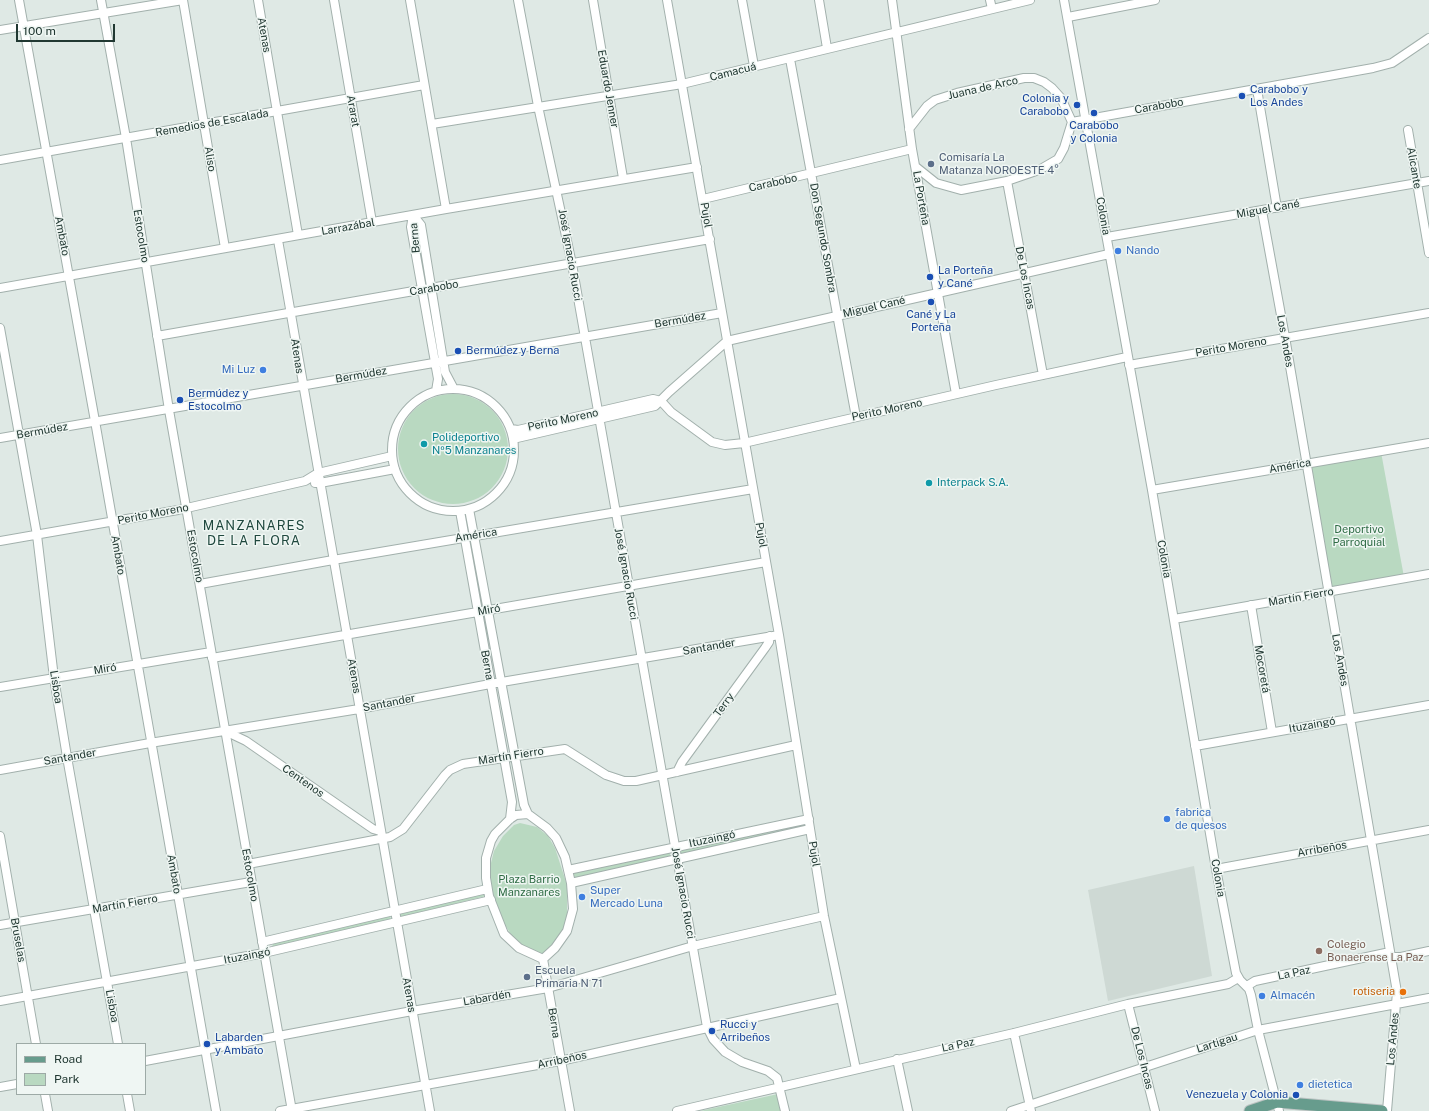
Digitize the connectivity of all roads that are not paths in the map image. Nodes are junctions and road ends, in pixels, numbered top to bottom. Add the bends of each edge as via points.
1 (19, 0) edge
2 (101, 0) edge
3 (183, 0) edge
4 (258, 0) edge
5 (334, 0) edge
6 (410, 0) edge
7 (518, 0) edge
8 (593, 0) edge
9 (667, 0) edge
10 (742, 0) edge
11 (819, 0) edge
12 (892, 0) edge
13 (990, 0) edge
14 (1030, 0) edge
15 (1064, 0) edge
16 (1154, 0) edge
17 (1140, 1) edge
18 (992, 10) junction
19 (103, 14) junction
20 (1068, 17) junction
21 (23, 26) junction
22 (0, 30) edge
23 (896, 33) junction
24 (1429, 38) edge
25 (827, 48) junction
26 (790, 59) junction
27 (754, 66) junction
28 (682, 84) junction
29 (424, 85) junction
30 (1257, 90) junction
31 (610, 96) junction
32 (351, 98) junction
33 (538, 106) junction
34 (277, 111) junction
35 (1085, 119) junction
36 (1072, 122) junction
37 (204, 124) junction
38 (432, 124) junction
39 (909, 129) junction
40 (1408, 130) dead end
41 (126, 138) junction
42 (912, 149) junction
43 (46, 152) junction
44 (0, 160) edge
45 (697, 167) junction
46 (916, 167) junction
47 (812, 174) junction
48 (623, 178) junction
49 (1007, 180) junction
50 (1429, 181) edge
51 (1417, 183) junction
52 (557, 190) junction
53 (704, 199) junction
54 (1277, 208) junction
55 (446, 209) junction
56 (1262, 211) junction
57 (413, 216) junction
58 (372, 222) junction
59 (298, 235) junction
60 (1107, 237) junction
61 (710, 239) junction
62 (278, 240) junction
63 (225, 248) junction
64 (1429, 253) edge
65 (1109, 254) junction
66 (145, 262) junction
67 (572, 264) junction
68 (1024, 272) junction
69 (69, 276) junction
70 (0, 288) edge
71 (431, 288) junction
72 (421, 290) junction
73 (938, 292) junction
74 (722, 313) junction
75 (1429, 313) edge
76 (290, 314) junction
77 (837, 316) junction
78 (0, 328) edge
79 (157, 336) junction
80 (584, 336) junction
81 (1285, 337) junction
82 (727, 341) junction
83 (443, 361) junction
84 (1128, 361) junction
85 (434, 362) junction
86 (1043, 374) junction
87 (302, 386) junction
88 (454, 389) junction
89 (436, 391) junction
90 (956, 394) junction
91 (661, 402) junction
92 (169, 410) junction
93 (598, 416) junction
94 (856, 417) junction
95 (95, 422) junction
96 (511, 429) junction
97 (19, 434) junction
98 (0, 438) edge
99 (513, 439) junction
100 (744, 443) junction
101 (1429, 443) edge
102 (392, 456) junction
103 (1305, 463) junction
104 (395, 469) junction
105 (318, 473) junction
106 (305, 481) junction
107 (320, 484) junction
108 (753, 489) junction
109 (1152, 490) junction
110 (186, 507) junction
111 (469, 509) junction
112 (460, 511) junction
113 (615, 512) junction
114 (112, 522) junction
115 (36, 535) junction
116 (474, 536) junction
117 (465, 537) junction
118 (0, 541) edge
119 (333, 560) junction
120 (766, 562) junction
121 (1429, 574) edge
122 (200, 584) junction
123 (628, 585) junction
124 (1328, 592) junction
125 (1251, 605) junction
126 (487, 610) junction
127 (478, 612) junction
128 (1174, 619) junction
129 (347, 634) junction
130 (778, 635) junction
131 (770, 636) junction
132 (212, 655) junction
133 (642, 659) junction
134 (137, 664) junction
135 (54, 678) junction
136 (500, 682) junction
137 (490, 684) junction
138 (0, 686) edge
139 (1429, 705) edge
140 (359, 709) junction
141 (1350, 719) junction
142 (245, 728) junction
143 (225, 731) junction
144 (1272, 732) junction
145 (245, 741) junction
146 (150, 743) junction
147 (796, 745) junction
148 (1195, 746) junction
149 (514, 756) junction
150 (68, 757) junction
151 (504, 757) junction
152 (0, 770) edge
153 (677, 772) junction
154 (661, 776) junction
155 (528, 814) junction
156 (510, 819) junction
157 (809, 819) junction
158 (810, 829) junction
159 (1429, 830) edge
160 (381, 835) junction
161 (0, 836) edge
162 (1371, 840) junction
163 (675, 847) junction
164 (677, 859) junction
165 (248, 864) junction
166 (1216, 869) junction
167 (568, 870) junction
168 (251, 882) junction
169 (571, 883) junction
170 (487, 888) junction
171 (178, 895) junction
172 (491, 900) junction
173 (95, 909) junction
174 (394, 911) junction
175 (824, 916) junction
176 (15, 922) junction
177 (396, 922) junction
178 (0, 925) edge
179 (262, 942) junction
180 (693, 946) junction
181 (1429, 951) edge
182 (264, 953) junction
183 (1391, 954) junction
184 (543, 959) junction
185 (191, 967) junction
186 (1238, 978) junction
187 (107, 982) junction
188 (1247, 986) junction
189 (548, 988) junction
190 (27, 996) junction
191 (841, 998) junction
192 (1429, 998) edge
193 (0, 1001) edge
194 (1128, 1004) junction
195 (1396, 1004) junction
196 (412, 1011) junction
197 (707, 1027) junction
198 (1258, 1030) junction
199 (1014, 1033) junction
200 (278, 1037) junction
201 (36, 1043) edge
202 (118, 1043) edge
203 (206, 1050) junction
204 (897, 1059) junction
205 (146, 1061) edge
206 (560, 1061) junction
207 (1144, 1066) junction
208 (856, 1069) junction
209 (16, 1084) edge
210 (426, 1084) junction
211 (0, 1087) edge
212 (781, 1087) junction
213 (45, 1095) edge
214 (127, 1095) edge
215 (1278, 1107) edge
216 (1030, 1108) edge
217 (292, 1110) edge
218 (48, 1111) edge
219 (130, 1111) edge
220 (216, 1111) edge
221 (280, 1111) edge
222 (430, 1111) edge
223 (570, 1111) edge
224 (677, 1111) edge
225 (785, 1111) edge
226 (908, 1111) edge
227 (1012, 1111) edge
228 (1155, 1111) edge
229 (1250, 1111) edge
230 (1382, 1111) edge
231 (1387, 1111) edge

1 - 21 street, Ambato
2 - 19 street, Estocolmo
3 - 19 street
3 - 37 street, Aliso
4 - 34 street, Atenas
5 - 32 street, Ararat
6 - 29 street
7 - 33 street, José Ignacio Rucci
8 - 31 street, Eduardo Jenner
9 - 28 street, Pujol
10 - 27 street
11 - 25 street
12 - 23 street, La Porteña
13 - 18 street
14 - 18 street, Camacuá
15 - 20 street, Colonia
16 - 17 street
17 - 20 street
18 - 23 street, Camacuá
19 - 21 street
19 - 41 street, Estocolmo
20 - 35 street, Colonia
21 - 22 street
21 - 43 street, Ambato
23 - 25 street, Camacuá
23 - 39 street, La Porteña
24 - 30 street, Carabobo via 1392,63
25 - 26 street, Camacuá
26 - 27 street, Camacuá
26 - 47 street, Don Segundo Sombra
27 - 28 street, Camacuá
28 - 31 street, Camacuá
28 - 45 street, Pujol
29 - 32 street, Remedios de Escalada
29 - 38 street
30 - 35 street, Carabobo
30 - 54 street
31 - 33 street, Camacuá
31 - 48 street, Eduardo Jenner
32 - 34 street, Remedios de Escalada
32 - 58 street, Ararat
33 - 38 street, Camacuá
33 - 52 street, José Ignacio Rucci
34 - 37 street, Remedios de Escalada
34 - 59 street, Atenas
35 - 36 street, Carabobo
35 - 60 street, Colonia
36 - 39 street, Juana de Arco via 1061,98 1052,88 1034,78 1024,78 935,100
36 - 49 street via 1058,159 1039,170
37 - 41 street, Remedios de Escalada
37 - 63 street, Aliso
38 - 55 street
39 - 42 street, La Porteña
40 - 51 street, Alicante
41 - 43 street, Remedios de Escalada
41 - 66 street, Estocolmo
42 - 46 street, La Porteña
42 - 47 street, Carabobo
43 - 44 street, Remedios de Escalada
43 - 69 street, Ambato
45 - 48 street, Larrazábal
45 - 53 street, Pujol
46 - 49 street via 936,183 960,190
46 - 73 street, La Porteña
47 - 53 street, Carabobo
47 - 77 street, Don Segundo Sombra
48 - 52 street, Larrazábal
49 - 68 street, De Los Incas
50 - 51 street, Miguel Cané
51 - 54 street, Miguel Cané
51 - 64 street, Alicante
52 - 55 street, Larrazábal
52 - 67 street, José Ignacio Rucci
53 - 61 street, Pujol
54 - 56 street, Miguel Cané
55 - 57 street, Larrazábal
56 - 60 street, Miguel Cané
56 - 81 street, Los Andes
57 - 58 street, Larrazábal
57 - 71 street, Berna via 421,225
57 - 72 street, Berna via 411,227
58 - 59 street, Larrazábal
59 - 62 street, Larrazábal
60 - 65 street, Colonia
61 - 67 street, Carabobo
61 - 74 street, Pujol
62 - 63 street, Larrazábal
62 - 76 street, Atenas
63 - 66 street, Larrazábal
65 - 68 street, Miguel Cané
65 - 84 street, Colonia
66 - 69 street, Larrazábal
66 - 79 street, Estocolmo
67 - 71 street, Carabobo
67 - 80 street, José Ignacio Rucci
68 - 73 street, Miguel Cané
68 - 86 street, De Los Incas
69 - 70 street, Larrazábal
69 - 95 street, Ambato
71 - 72 street, Carabobo
71 - 83 street, Berna
72 - 76 street, Carabobo
72 - 85 street, Berna
73 - 77 street, Miguel Cané
73 - 90 street, La Porteña
74 - 80 street, Bermúdez
74 - 82 street, Pujol
75 - 81 street, Perito Moreno
76 - 79 street, Carabobo
76 - 87 street, Atenas
77 - 82 street, Miguel Cané
77 - 94 street, Don Segundo Sombra
78 - 97 street, Lisboa
79 - 92 street, Estocolmo
80 - 83 street, Bermúdez
80 - 93 street, José Ignacio Rucci
81 - 84 street, Perito Moreno
81 - 103 street, Los Andes
82 - 91 street, Miguel Cané
82 - 100 street, Pujol
83 - 85 street, Bermúdez
83 - 88 street, Berna via 447,378
84 - 86 street, Perito Moreno
84 - 109 street, Colonia
85 - 87 street, Bermúdez
85 - 89 street, Berna via 438,382
86 - 90 street, Perito Moreno
87 - 92 street, Bermúdez
87 - 105 street, Atenas
88 - 89 street
88 - 96 street via 472,392 489,400 502,413
89 - 102 street via 419,399 405,412 394,433
90 - 94 street, Perito Moreno
91 - 93 street, Perito Moreno via 653,399
91 - 100 street, Perito Moreno via 712,442 725,445
92 - 95 street, Bermúdez
92 - 110 street, Estocolmo
93 - 96 street, Perito Moreno via 518,430
93 - 99 street, Perito Moreno
93 - 113 street, José Ignacio Rucci
94 - 100 street, Perito Moreno
95 - 97 street, Bermúdez
95 - 114 street, Ambato
96 - 99 street
97 - 98 street, Bermúdez
97 - 115 street, Lisboa
99 - 111 street via 513,462 505,483 490,499
100 - 108 street, Pujol
101 - 103 street, América
102 - 104 street
102 - 105 street, Perito Moreno
103 - 109 street, América
103 - 124 street, Los Andes
104 - 107 street, Perito Moreno
104 - 112 street via 403,485 424,504 442,510
105 - 106 street, Perito Moreno
105 - 107 street, Atenas
106 - 107 street, Perito Moreno
106 - 110 street, Perito Moreno
107 - 119 street, Atenas
108 - 113 street, América
108 - 120 street, Pujol
109 - 128 street, Colonia
110 - 114 street, Perito Moreno
110 - 122 street, Estocolmo
111 - 112 street
111 - 116 street, Berna
112 - 117 street, Berna
113 - 116 street, América
113 - 123 street, José Ignacio Rucci
114 - 115 street, Perito Moreno
114 - 134 street, Ambato
115 - 118 street, Perito Moreno
115 - 135 street, Lisboa
116 - 117 street, América
116 - 126 street, Berna
117 - 119 street, América
117 - 127 street, Berna
119 - 122 street, América
119 - 129 street, Atenas
120 - 123 street, Miró
120 - 130 street, Pujol
121 - 124 street, Martín Fierro
122 - 132 street, Estocolmo
123 - 126 street, Miró
123 - 133 street, José Ignacio Rucci
124 - 125 street, Martín Fierro
124 - 141 street, Los Andes
125 - 128 street, Martín Fierro
125 - 144 street, Mocoretá
126 - 127 street, Miró
126 - 136 street, Berna
127 - 129 street, Miró
127 - 137 street, Berna
128 - 148 street, Colonia
129 - 132 street, Miró
129 - 140 street, Atenas
130 - 131 street, Santander
130 - 147 street, Pujol
131 - 133 street, Santander
131 - 153 street, Terry via 765,648
132 - 134 street, Miró
132 - 143 street, Estocolmo
133 - 136 street, Santander
133 - 154 street, José Ignacio Rucci
134 - 135 street, Miró
134 - 146 street, Ambato
135 - 138 street, Miró
135 - 150 street, Lisboa
136 - 137 street, Santander
136 - 149 street, Berna
137 - 140 street, Santander
137 - 151 street, Berna
139 - 141 street, Ituzaingó
140 - 142 street, Santander
140 - 160 street, Atenas
141 - 144 street, Ituzaingó
141 - 162 street, Los Andes
142 - 143 street, Santander
142 - 145 street
143 - 145 street, Centenos
143 - 146 street, Santander
143 - 165 street, Estocolmo
144 - 148 street, Ituzaingó
145 - 160 street, Centenos
146 - 150 street, Santander
146 - 171 street, Ambato
147 - 153 street, Martín Fierro
147 - 157 street, Pujol
148 - 166 street, Colonia
149 - 151 street, Martín Fierro
149 - 154 street, Martín Fierro via 565,749 614,779 630,781
149 - 155 street, Berna
150 - 152 street, Santander
150 - 173 street, Lisboa
151 - 156 street, Berna via 512,802
151 - 160 street, Martín Fierro via 463,764 450,770 403,829 390,837
153 - 154 street, Martín Fierro
154 - 163 street, José Ignacio Rucci
155 - 156 street
155 - 167 street via 556,838
156 - 170 street via 495,834 488,848
157 - 158 street, Pujol
157 - 163 street, Ituzaingó
158 - 164 street, Ituzaingó
158 - 175 street, Pujol
159 - 162 street, Arribeños
160 - 165 street, Martín Fierro
160 - 174 street, Atenas
161 - 176 street, Bruselas
162 - 166 street, Arribeños
162 - 183 street, Los Andes
163 - 164 street, José Ignacio Rucci
163 - 167 street, Ituzaingó
164 - 169 street, Ituzaingó
164 - 180 street, José Ignacio Rucci
165 - 168 street, Estocolmo
166 - 186 street, Colonia
167 - 169 street
168 - 171 street, Martín Fierro
168 - 179 street, Estocolmo
169 - 184 street via 572,909 566,932 555,948
170 - 172 street
170 - 174 street, Ituzaingó
171 - 173 street, Martín Fierro
171 - 185 street, Ambato
172 - 177 street, Ituzaingó
172 - 184 street via 500,925 510,942
173 - 176 street, Martín Fierro
173 - 187 street, Lisboa
174 - 177 street, Atenas
174 - 179 street, Ituzaingó
175 - 180 street, Labardén
175 - 191 street, Pujol
176 - 178 street, Martín Fierro
176 - 190 street, Bruselas
177 - 182 street, Ituzaingó
177 - 196 street, Atenas
179 - 182 street, Estocolmo
180 - 189 street, Labardén
180 - 197 street, José Ignacio Rucci
181 - 183 street, La Paz via 1401,957
182 - 185 street, Ituzaingó
182 - 200 street, Estocolmo
183 - 188 street, La Paz via 1255,981
183 - 195 street, Los Andes via 1397,992
184 - 189 street, Berna
185 - 187 street, Ituzaingó
185 - 203 street, Ambato
186 - 188 street
186 - 194 street, La Paz via 1228,984
187 - 190 street, Ituzaingó
187 - 202 street, Lisboa
188 - 198 street
189 - 196 street, Labardén
189 - 206 street, Berna
190 - 193 street, Ituzaingó
190 - 201 street, Bruselas
191 - 197 street, Arribeños
191 - 208 street, Pujol
192 - 195 street, Lartigau
194 - 199 street, La Paz
194 - 207 street, De Los Incas
195 - 198 street, Lartigau
195 - 231 street, Los Andes
196 - 200 street, Labardén
196 - 210 street, Atenas
197 - 206 street, Arribeños
197 - 212 street, José Ignacio Rucci via 713,1040 725,1052 742,1062 773,1073
198 - 207 street, Lartigau
198 - 215 street
199 - 204 street, La Paz
199 - 216 street
200 - 203 street, Labardén
200 - 217 street, Estocolmo
203 - 205 street, Labardén
203 - 220 street, Ambato
204 - 208 street, La Paz
204 - 226 street
206 - 210 street, Arribeños
206 - 223 street, Berna
207 - 216 street, Lartigau
207 - 228 street, De Los Incas
208 - 212 street, La Paz
209 - 211 street
210 - 217 street, Arribeños
210 - 222 street, Atenas
212 - 224 street, La Paz
212 - 225 street, José Ignacio Rucci
213 - 218 street
214 - 219 street
215 - 229 main road
215 - 230 main road
216 - 227 street, Lartigau
217 - 221 street, Arribeños

